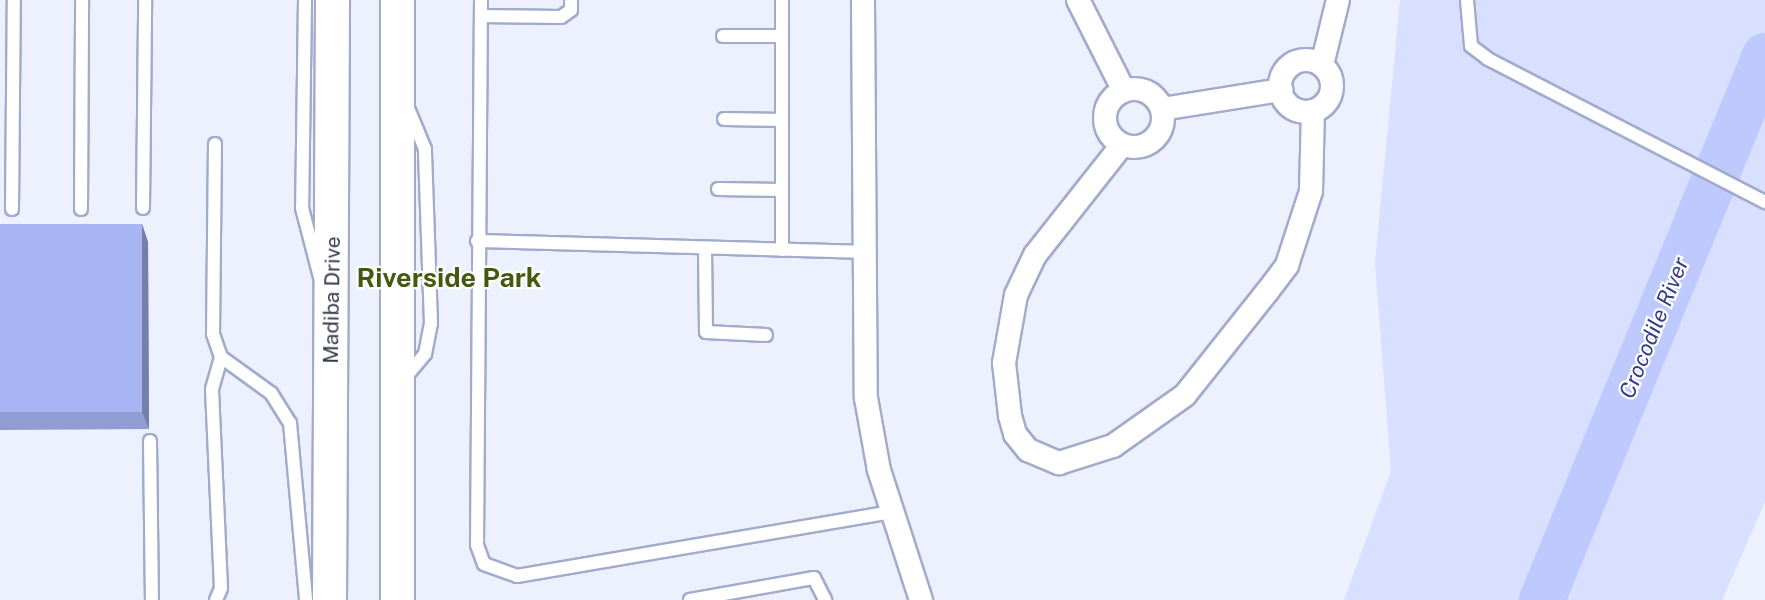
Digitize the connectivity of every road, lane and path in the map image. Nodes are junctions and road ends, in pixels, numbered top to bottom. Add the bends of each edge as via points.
1 (14, 0) edge
2 (82, 0) edge
3 (145, 0) edge
4 (305, 0) edge
5 (332, 0) edge
6 (397, 0) edge
7 (481, 0) edge
8 (571, 0) edge
9 (782, 0) edge
10 (863, 0) edge
11 (1078, 0) edge
12 (1338, 0) edge
13 (1467, 0) edge
14 (481, 16) junction
15 (723, 36) dead end
16 (782, 36) junction
17 (1322, 65) junction
18 (1281, 90) junction
19 (1124, 91) junction
20 (1162, 110) junction
21 (1313, 111) junction
22 (724, 119) dead end
23 (782, 120) junction
24 (215, 144) dead end
25 (1122, 145) junction
26 (718, 189) dead end
27 (782, 190) junction
28 (1765, 202) edge
29 (143, 208) dead end
30 (12, 209) dead end
31 (81, 209) dead end
32 (477, 241) junction
33 (705, 248) junction
34 (782, 250) junction
35 (862, 252) junction
36 (332, 303) junction
37 (766, 335) dead end
38 (221, 357) junction
39 (150, 441) dead end
40 (892, 512) junction
41 (152, 600) edge
42 (216, 600) edge
43 (306, 600) edge
44 (329, 600) edge
45 (397, 600) edge
46 (690, 600) edge
47 (825, 600) edge
48 (921, 600) edge

1 - 30 lane
2 - 31 lane
3 - 29 lane
4 - 36 lane via 304,231
5 - 36 main road, Madiba Drive
6 - 45 main road
7 - 14 lane
8 - 14 lane via 571,10 561,17
9 - 16 lane
10 - 35 street
11 - 19 street
12 - 17 street
13 - 28 lane via 1468,38 1478,53
14 - 32 lane
15 - 16 lane
16 - 23 lane
17 - 18 street via 1306,61 1290,66
17 - 21 street via 1332,87 1327,102
18 - 20 street
18 - 21 street via 1296,110
19 - 20 street via 1151,94
19 - 25 street via 1108,103 1105,122
20 - 25 street via 1161,128 1150,142
21 - 25 street via 1311,191 1287,264 1274,283 1185,395 1113,446 1059,463 1029,450 1015,434 1010,416 1005,363 1016,295 1035,255
22 - 23 lane
23 - 27 lane
24 - 38 lane via 213,334
26 - 27 lane
27 - 34 lane
32 - 33 lane
32 - 40 lane via 477,544 484,564 492,570 517,576
33 - 34 lane
33 - 37 lane via 706,332
34 - 35 lane
35 - 40 street via 866,398
36 - 44 main road, Madiba Drive
38 - 42 lane via 212,389 221,588
38 - 43 lane via 271,393 290,423
39 - 41 lane
40 - 48 street
46 - 47 lane via 814,578

